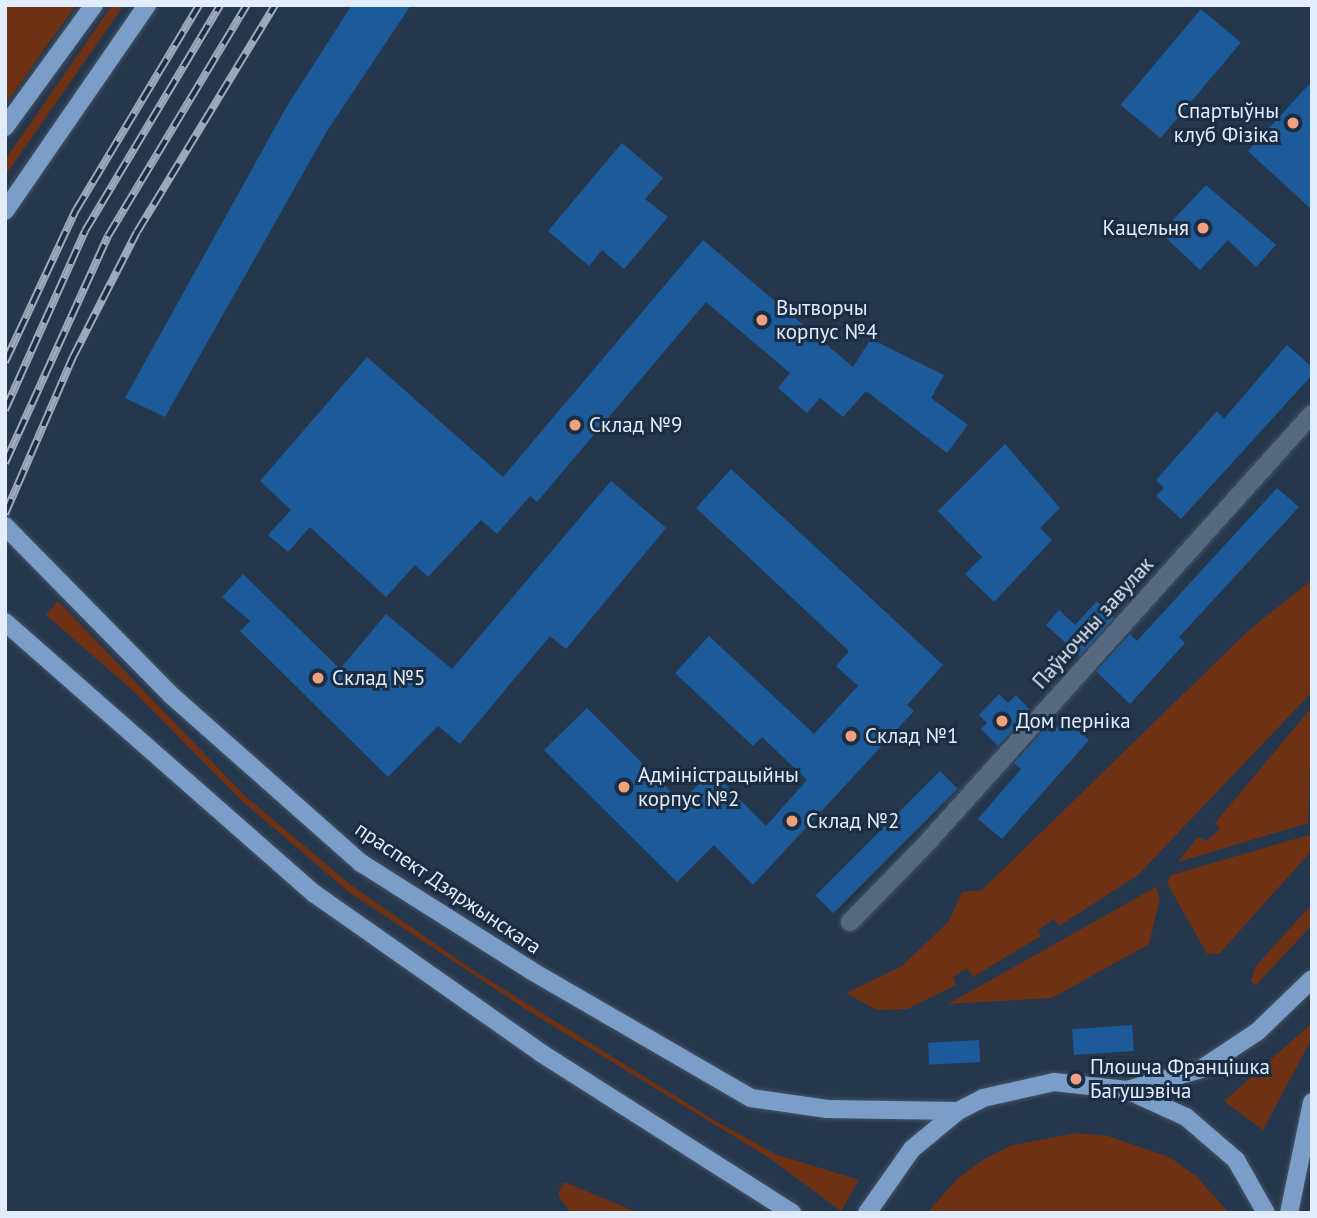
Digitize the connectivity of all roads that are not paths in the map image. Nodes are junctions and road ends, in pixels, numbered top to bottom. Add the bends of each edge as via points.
1 (94, 5) edge
2 (147, 5) edge
3 (5, 127) edge
4 (5, 211) edge
5 (1312, 414) edge
6 (5, 526) edge
7 (5, 622) edge
8 (850, 922) dead end
9 (1312, 979) edge
10 (1127, 1090) junction
11 (1312, 1102) edge
12 (958, 1111) junction
13 (792, 1213) edge
14 (867, 1213) edge
15 (1266, 1213) edge
16 (1289, 1213) edge

1 - 3 main road
2 - 4 main road
5 - 8 street, Паўночны завулак via 926,844
6 - 12 main road, праспект Дзяржынскага via 171,695 361,863 530,970 751,1098 827,1109
7 - 13 main road via 315,894 541,1053
9 - 10 main road via 1257,1032 1200,1069
10 - 12 main road via 1054,1082 984,1098
10 - 15 main road via 1186,1117 1236,1160
11 - 16 main road
12 - 14 main road via 912,1149

